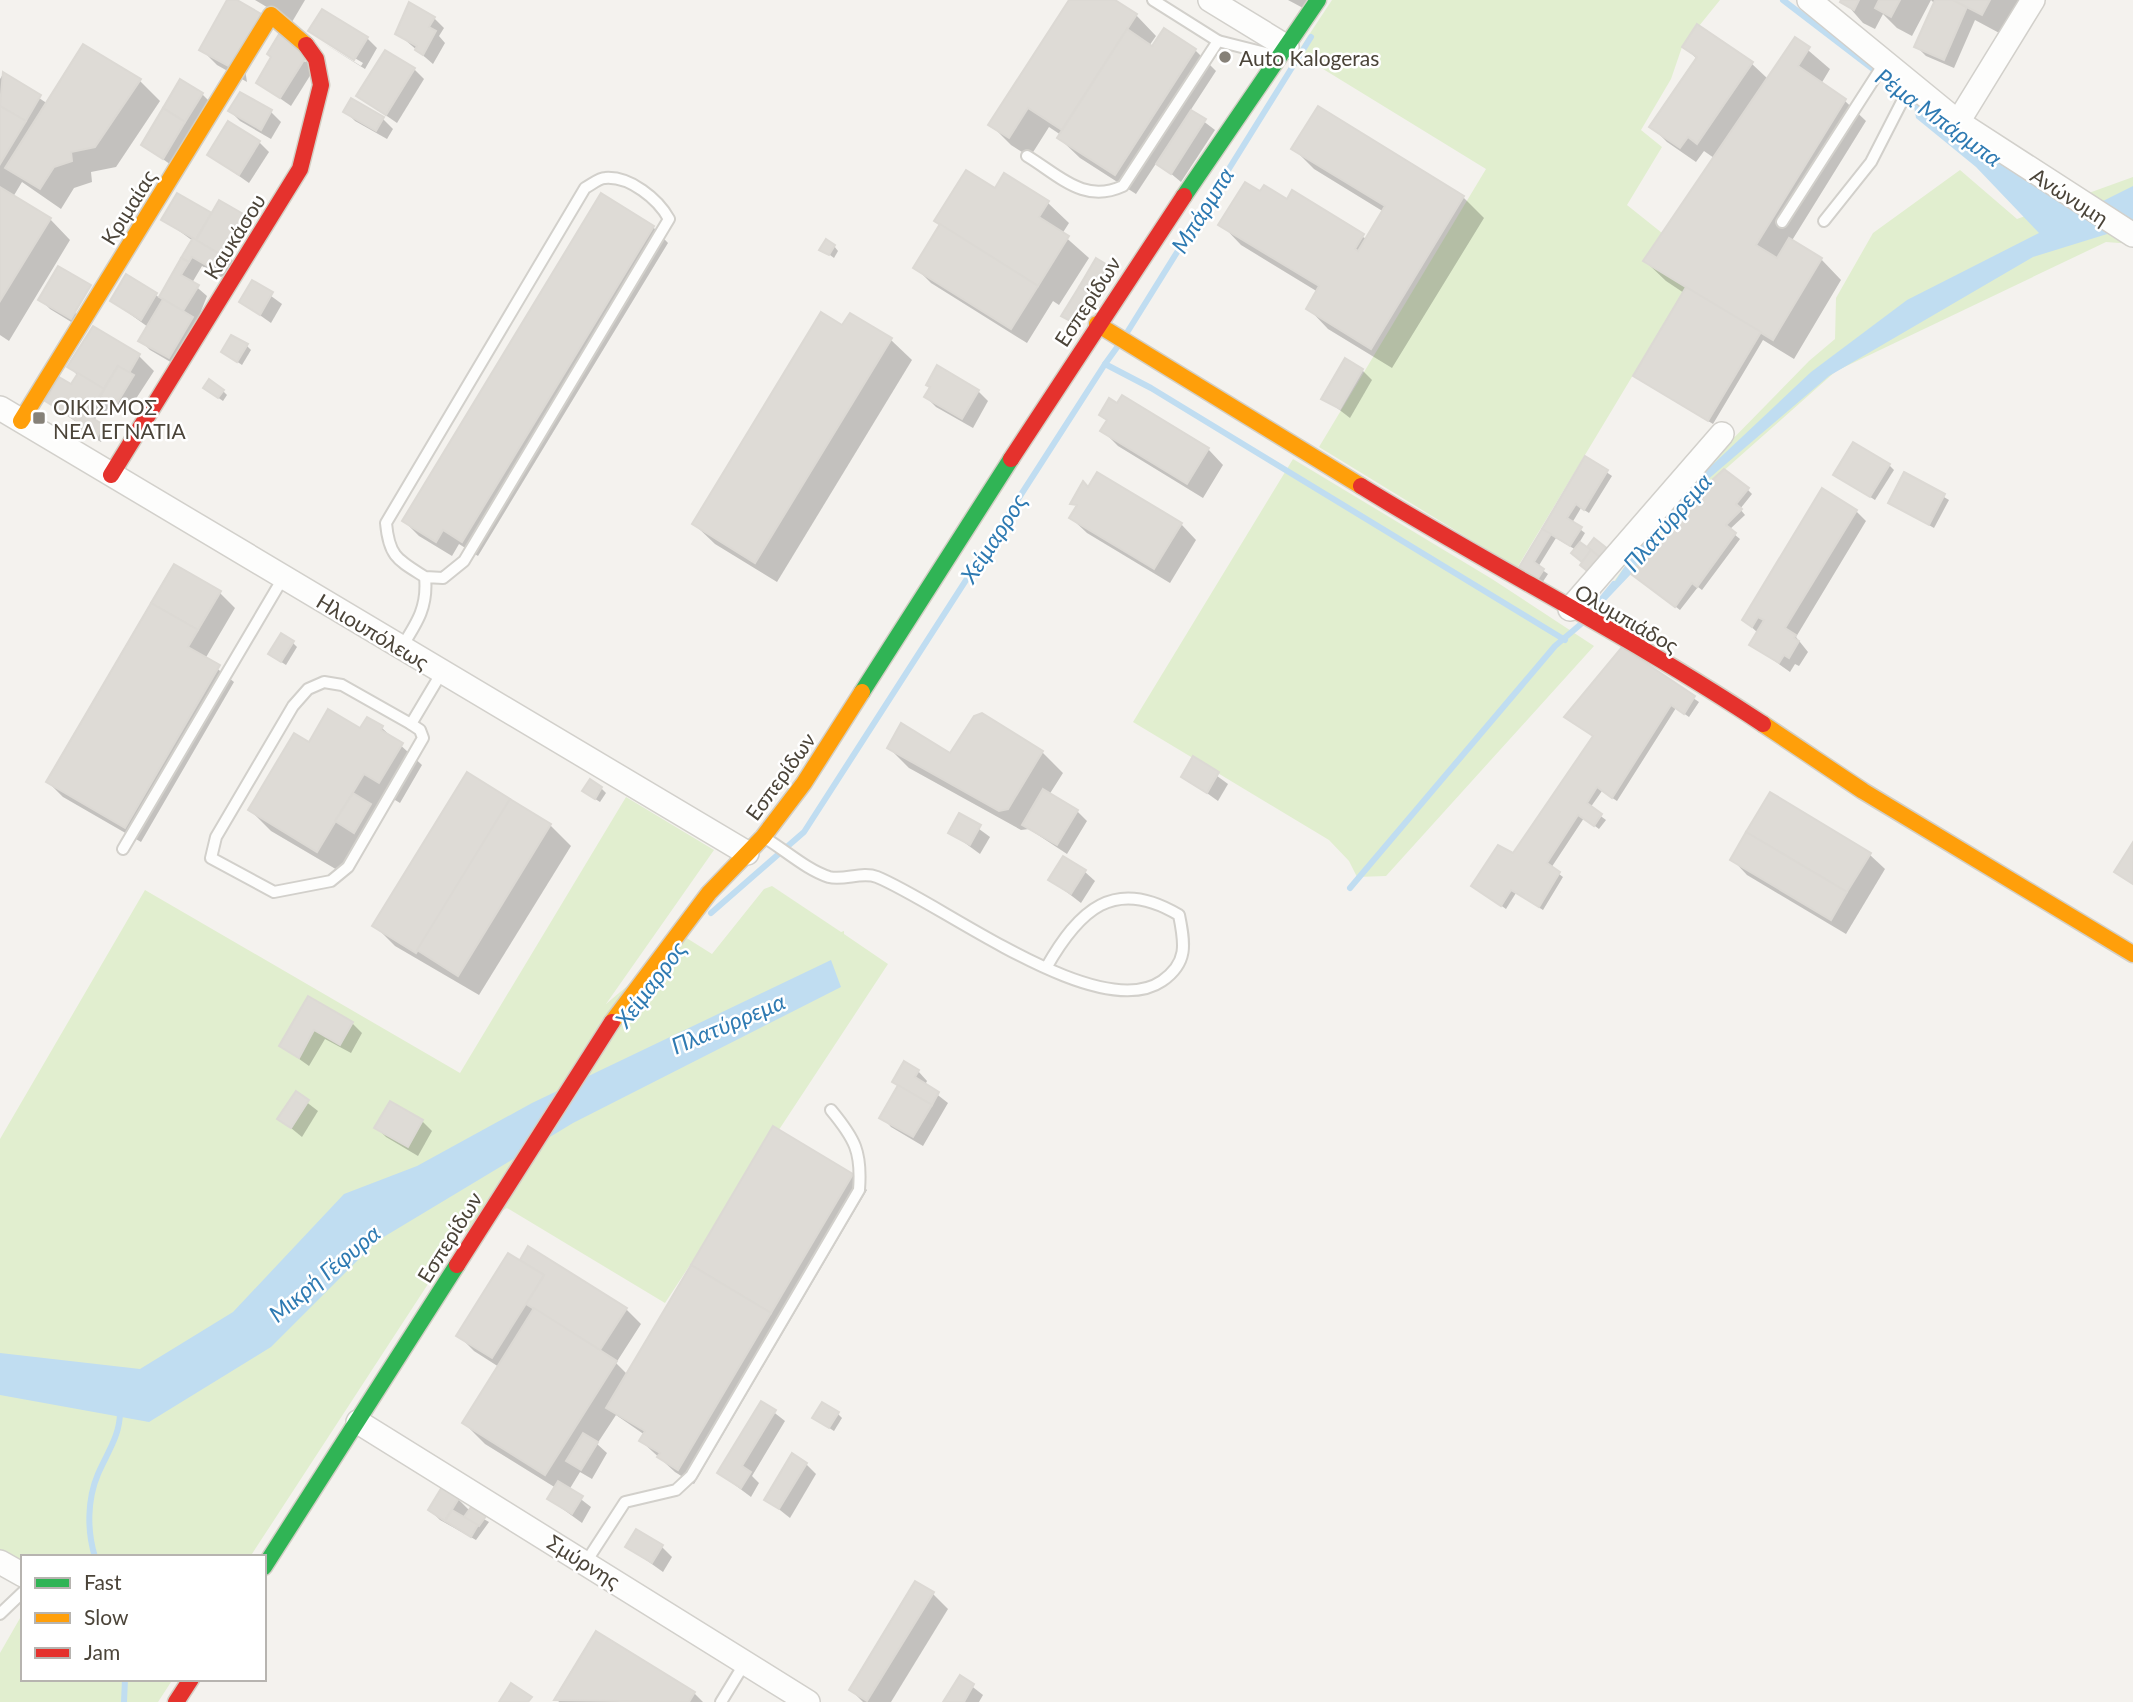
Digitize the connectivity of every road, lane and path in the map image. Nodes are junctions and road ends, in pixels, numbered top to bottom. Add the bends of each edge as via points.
1 (1153, 0) edge
2 (1210, 0) edge
3 (1318, 0) edge
4 (1809, 0) edge
5 (2033, 0) edge
6 (271, 15) joint
7 (1218, 41) junction
8 (1283, 52) junction
9 (1885, 62) junction
10 (1911, 84) junction
11 (1958, 122) junction
12 (1027, 156) dead end
13 (1824, 221) dead end
14 (1782, 222) dead end
15 (2131, 235) edge
16 (1097, 324) junction
17 (0, 408) edge
18 (21, 421) junction
19 (1722, 434) dead end
20 (111, 475) junction
21 (425, 577) junction
22 (283, 578) junction
23 (1570, 609) junction
24 (401, 648) junction
25 (442, 672) junction
26 (411, 724) junction
27 (755, 845) junction
28 (123, 849) dead end
29 (2133, 954) edge
30 (1046, 968) junction
31 (831, 1110) dead end
32 (358, 1422) junction
33 (0, 1562) edge
34 (586, 1562) junction
35 (266, 1564) edge
36 (21, 1575) edge
37 (21, 1594) edge
38 (0, 1614) edge
39 (746, 1661) junction
40 (189, 1681) edge
41 (176, 1702) edge
42 (721, 1702) edge
43 (808, 1702) edge

1 - 7 lane
2 - 8 street
3 - 8 street, Εσπερίδων
4 - 9 street, Ανώνυμη
5 - 11 street
6 - 18 street, Κριμαίας
6 - 20 street, Καυκάσου via 302,39 316,59 321,85 300,169
7 - 8 lane
7 - 12 lane via 1123,186 1105,194 1084,192
8 - 16 street, Εσπερίδων
9 - 10 street, Ανώνυμη
9 - 14 lane
10 - 11 street, Ανώνυμη
10 - 13 lane via 1871,162
11 - 15 street, Ανώνυμη
16 - 23 street, Ολυμπιάδος
16 - 27 street, Εσπερίδων via 804,783
17 - 18 street, Ηλιουπόλεως
18 - 20 street, Ηλιουπόλεως
19 - 23 street
20 - 22 street, Ηλιουπόλεως
21 - 21 lane via 395,558 386,523 585,188 604,177 627,182 661,204 669,219 464,561 443,578
21 - 24 lane via 427,598 422,616
22 - 24 street, Ηλιουπόλεως
22 - 28 lane
23 - 29 street, Ολυμπιάδος via 1706,687 1863,790
24 - 25 street, Ηλιουπόλεως
25 - 26 lane
25 - 27 street, Ηλιουπόλεως
26 - 26 lane via 420,730 420,746 348,867 331,881 274,892 211,858 216,836 293,706 308,689 324,682 342,685
27 - 30 lane via 830,877 874,876
27 - 32 street, Εσπερίδων via 709,893 620,1009
30 - 30 lane via 1109,991 1151,989 1177,971 1185,943 1179,915 1136,897 1114,900 1088,913 1065,935
31 - 34 lane via 853,1136 861,1163 859,1190 691,1476 676,1490 625,1502
32 - 34 street, Σμύρνης
32 - 35 street, Εσπερίδων
33 - 36 street
34 - 39 street, Σμύρνης
37 - 38 lane
39 - 42 lane
39 - 43 street, Σμύρνης
40 - 41 street

